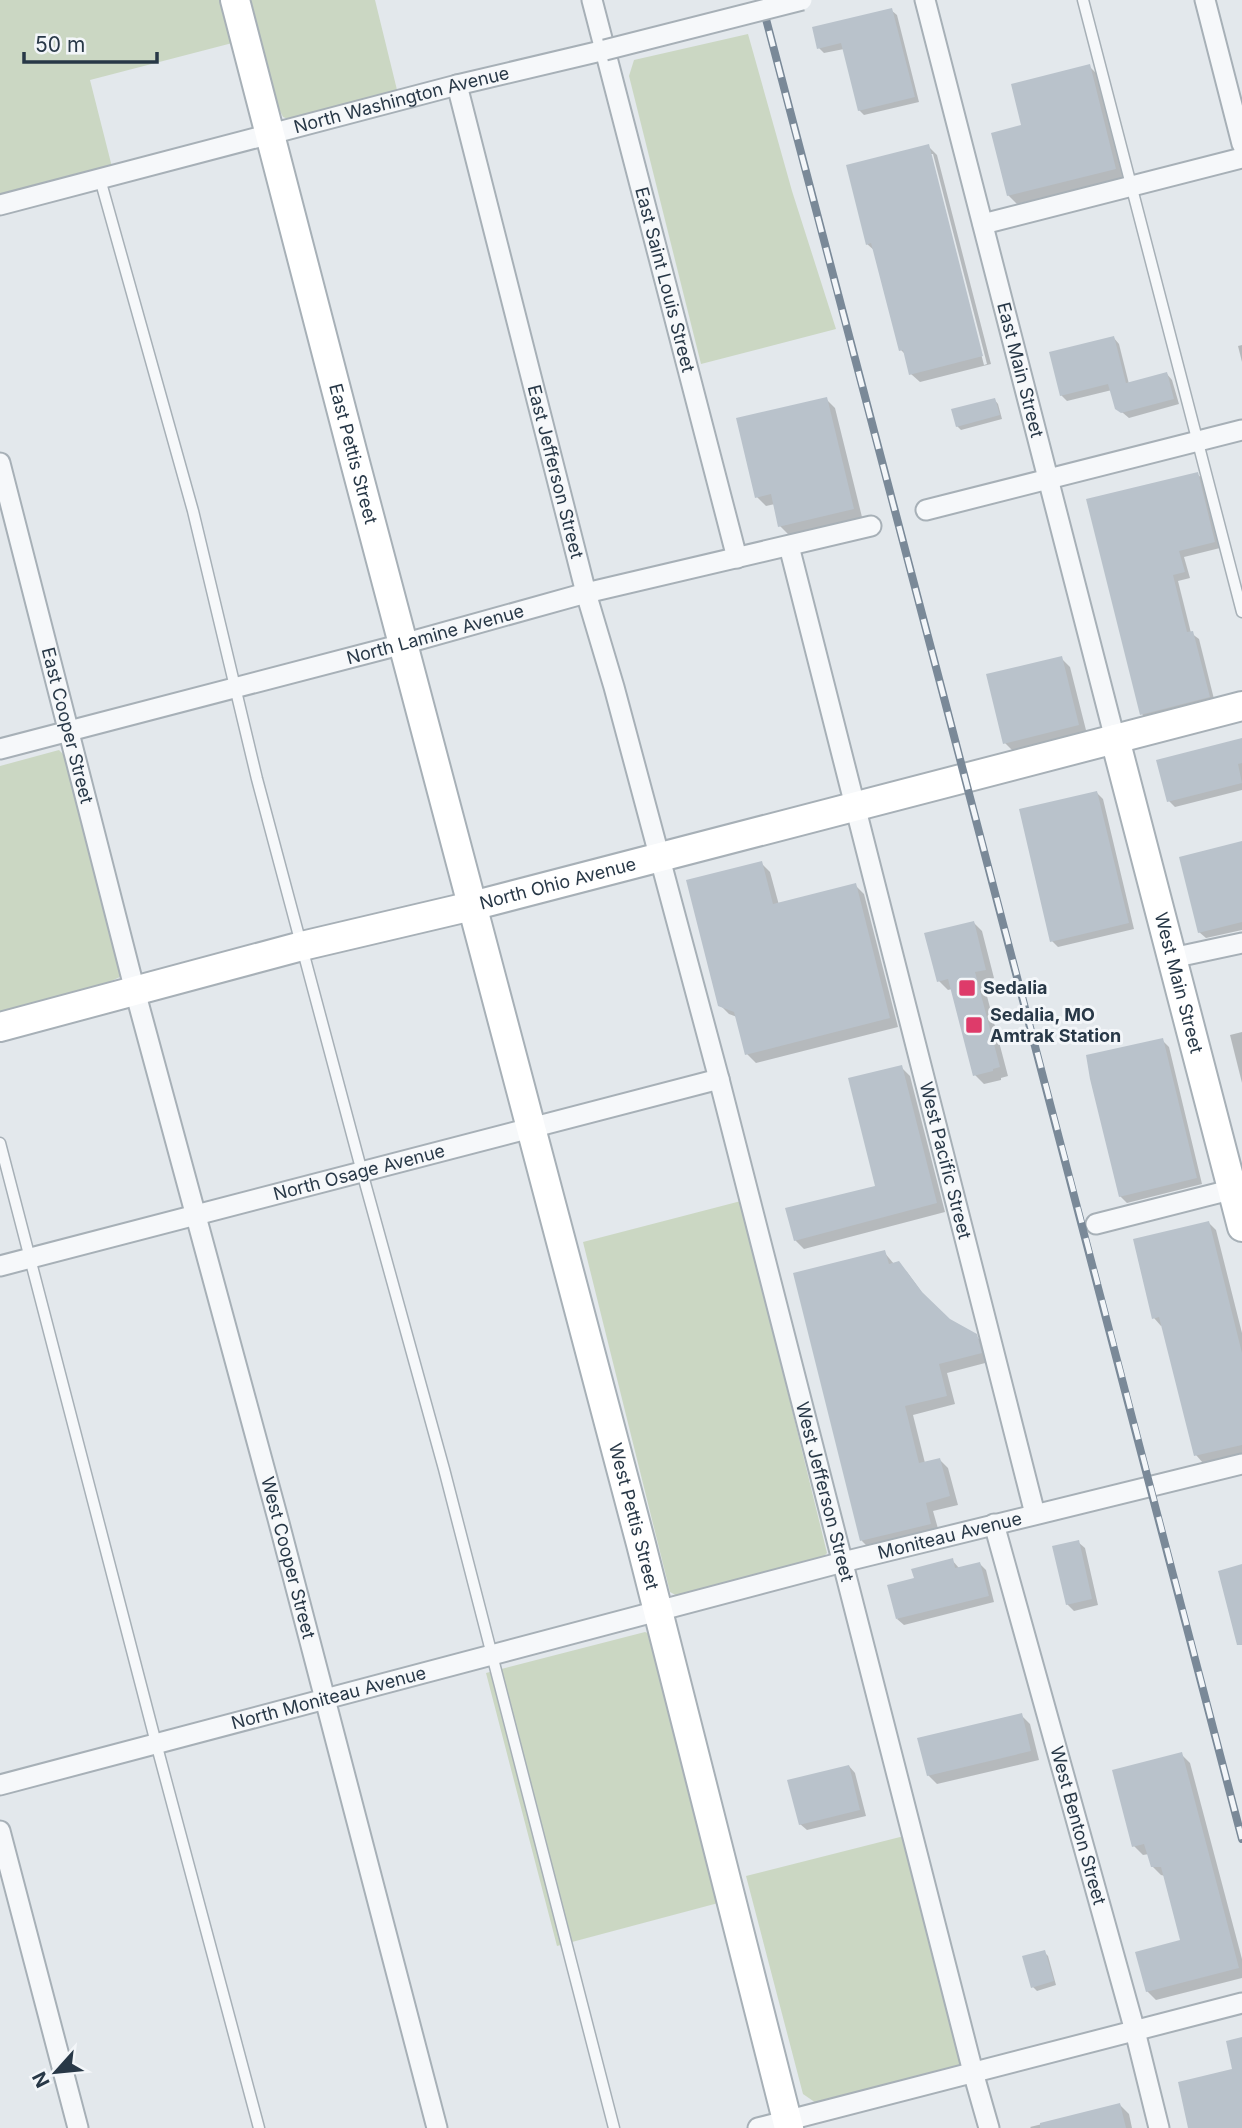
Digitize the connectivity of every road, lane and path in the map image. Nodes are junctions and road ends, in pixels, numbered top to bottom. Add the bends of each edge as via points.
1 (235, 0) edge
2 (592, 0) edge
3 (802, 0) edge
4 (925, 0) edge
5 (1083, 0) edge
6 (1205, 0) edge
7 (605, 50) junction
8 (457, 85) junction
9 (269, 134) junction
10 (1242, 144) edge
11 (1242, 158) edge
12 (100, 179) junction
13 (1130, 186) junction
14 (0, 205) edge
15 (983, 224) junction
16 (1242, 430) edge
17 (1197, 441) junction
18 (0, 463) edge
19 (1048, 478) junction
20 (926, 510) dead end
21 (871, 526) dead end
22 (789, 546) junction
23 (737, 558) junction
24 (586, 593) junction
25 (1242, 612) edge
26 (403, 644) junction
27 (235, 687) junction
28 (1242, 706) edge
29 (69, 730) junction
30 (1115, 739) junction
31 (0, 749) edge
32 (857, 806) junction
33 (660, 857) junction
34 (472, 906) junction
35 (1242, 943) edge
36 (302, 946) junction
37 (1172, 958) junction
38 (135, 991) junction
39 (0, 1027) edge
40 (719, 1079) junction
41 (532, 1128) junction
42 (0, 1143) edge
43 (362, 1172) junction
44 (1237, 1188) edge
45 (196, 1215) junction
46 (1096, 1224) dead end
47 (1242, 1227) edge
48 (29, 1258) junction
49 (0, 1266) edge
50 (1242, 1464) edge
51 (1035, 1514) junction
52 (994, 1524) junction
53 (843, 1562) junction
54 (658, 1613) junction
55 (492, 1656) junction
56 (325, 1699) junction
57 (156, 1744) junction
58 (0, 1785) edge
59 (0, 1831) edge
60 (1242, 2003) edge
61 (1135, 2031) junction
62 (973, 2072) junction
63 (788, 2124) edge
64 (78, 2128) edge
65 (259, 2128) edge
66 (438, 2128) edge
67 (614, 2128) edge
68 (758, 2128) edge
69 (989, 2128) edge
70 (1159, 2128) edge

1 - 9 street, East Pettis Street
2 - 7 street, East Saint Louis Street
3 - 7 street, North Washington Avenue, bridge
4 - 15 street, East Main Street
5 - 13 lane
6 - 10 street
7 - 8 street, North Washington Avenue
7 - 23 street, East Saint Louis Street
8 - 9 street, North Washington Avenue
8 - 24 street, East Jefferson Street
9 - 12 street, North Washington Avenue
9 - 26 street, East Pettis Street
11 - 13 street
12 - 14 street, North Washington Avenue
12 - 27 lane via 193,511
13 - 15 street
13 - 17 lane
15 - 19 street, East Main Street
16 - 17 street
17 - 19 street
17 - 25 lane
18 - 29 street, East Cooper Street
19 - 20 street
19 - 30 street, East Main Street
21 - 22 street, North Lamine Avenue
22 - 23 street, North Lamine Avenue
22 - 32 street, West Pacific Street
23 - 24 street, North Lamine Avenue
24 - 26 street, North Lamine Avenue
24 - 33 street, East Jefferson Street
26 - 27 street, North Lamine Avenue
26 - 34 street, East Pettis Street
27 - 29 street, North Lamine Avenue
27 - 36 lane
28 - 30 street, North Ohio Avenue
29 - 31 street, North Lamine Avenue
29 - 38 street, East Cooper Street
30 - 32 street, North Ohio Avenue
30 - 37 street, West Main Street
32 - 33 street, North Ohio Avenue
32 - 51 street, West Pacific Street
33 - 34 street, North Ohio Avenue
33 - 40 street, West Jefferson Street
34 - 36 street, North Ohio Avenue
34 - 41 street, West Pettis Street
35 - 37 street
36 - 38 street, North Ohio Avenue
36 - 43 lane
37 - 44 street, West Main Street
38 - 39 street, North Ohio Avenue
38 - 45 street, West Cooper Street
40 - 41 street, North Osage Avenue
40 - 53 street, West Jefferson Street
41 - 43 street, North Osage Avenue
41 - 54 street, West Pettis Street
42 - 48 lane
43 - 45 street, North Osage Avenue
43 - 55 lane
44 - 46 street
44 - 47 street, West Main Street
45 - 48 street, North Osage Avenue
45 - 56 street, West Cooper Street
48 - 49 street, North Osage Avenue
48 - 57 lane
50 - 51 street, Moniteau Avenue
51 - 52 street, Moniteau Avenue
52 - 53 street, Moniteau Avenue
52 - 61 street, West Benton Street
53 - 54 street, Moniteau Avenue
53 - 62 street, West Jefferson Street
54 - 55 street, North Moniteau Avenue
54 - 63 street, West Pettis Street
55 - 56 street, North Moniteau Avenue
55 - 67 lane
56 - 57 street, North Moniteau Avenue
56 - 66 street, West Cooper Street
57 - 58 street, North Moniteau Avenue
57 - 65 lane
59 - 64 street
60 - 61 street
61 - 62 street
61 - 70 street, West Benton Street
62 - 63 street
62 - 69 street, West Jefferson Street
63 - 68 street

